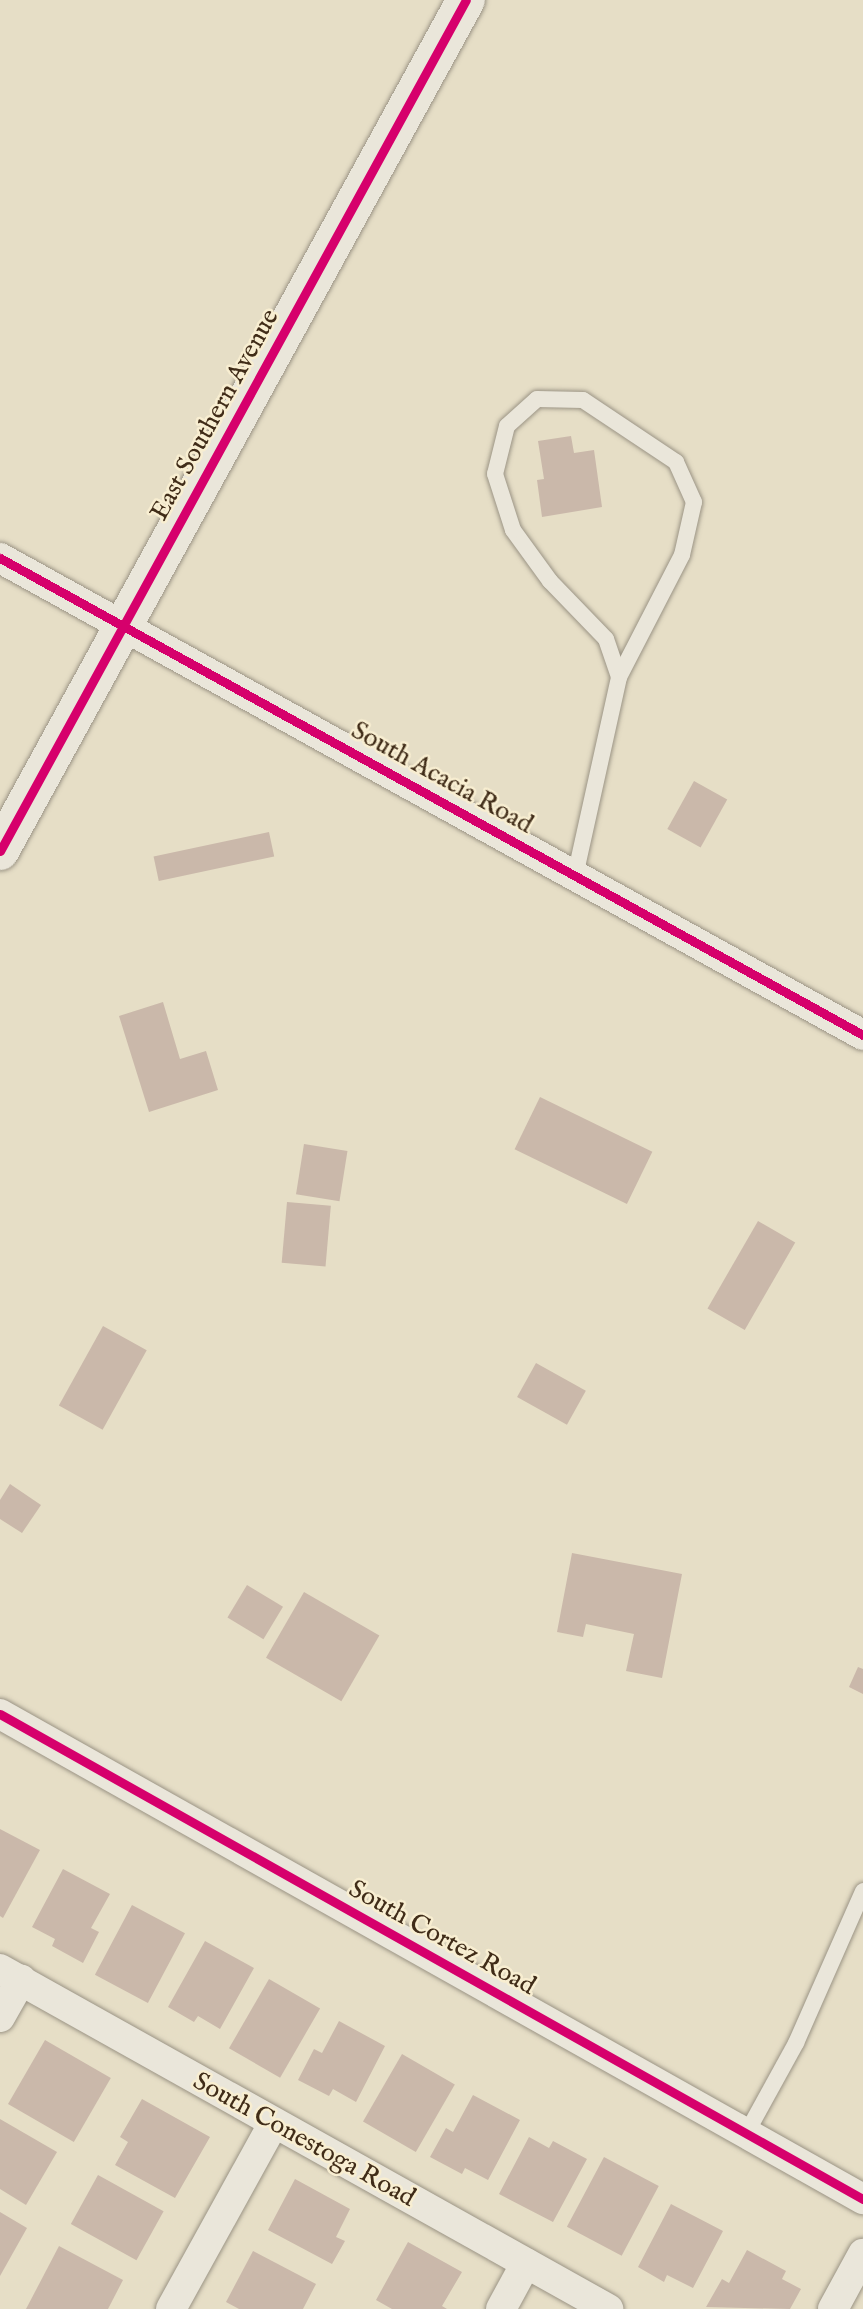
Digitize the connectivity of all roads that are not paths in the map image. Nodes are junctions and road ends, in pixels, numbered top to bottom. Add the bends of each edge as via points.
1 (466, 0) edge
2 (0, 558) edge
3 (123, 626) junction
4 (619, 677) junction
5 (0, 851) edge
6 (575, 876) junction
7 (863, 1035) edge
8 (0, 1714) edge
9 (863, 1891) edge
10 (10, 1974) edge
11 (0, 2017) edge
12 (273, 2124) junction
13 (746, 2133) junction
14 (863, 2199) edge
15 (863, 2255) edge
16 (526, 2263) junction
17 (171, 2309) edge
18 (502, 2309) edge
19 (608, 2309) edge
20 (833, 2309) edge

1 - 3 street, East Southern Avenue
2 - 3 street, South Acacia Road
3 - 5 street, East Southern Avenue
3 - 6 street, South Acacia Road
4 - 4 lane via 606,639 550,581 513,530 495,474 507,426 537,399 583,400 676,463 694,502 682,555
4 - 6 lane
6 - 7 street, South Acacia Road
8 - 13 street, South Cortez Road
9 - 13 lane via 796,2043
10 - 11 street
10 - 12 street, South Conestoga Road
12 - 16 street, South Conestoga Road
12 - 17 street
13 - 14 street, South Cortez Road
15 - 20 street
16 - 18 street
16 - 19 street, South Conestoga Road

